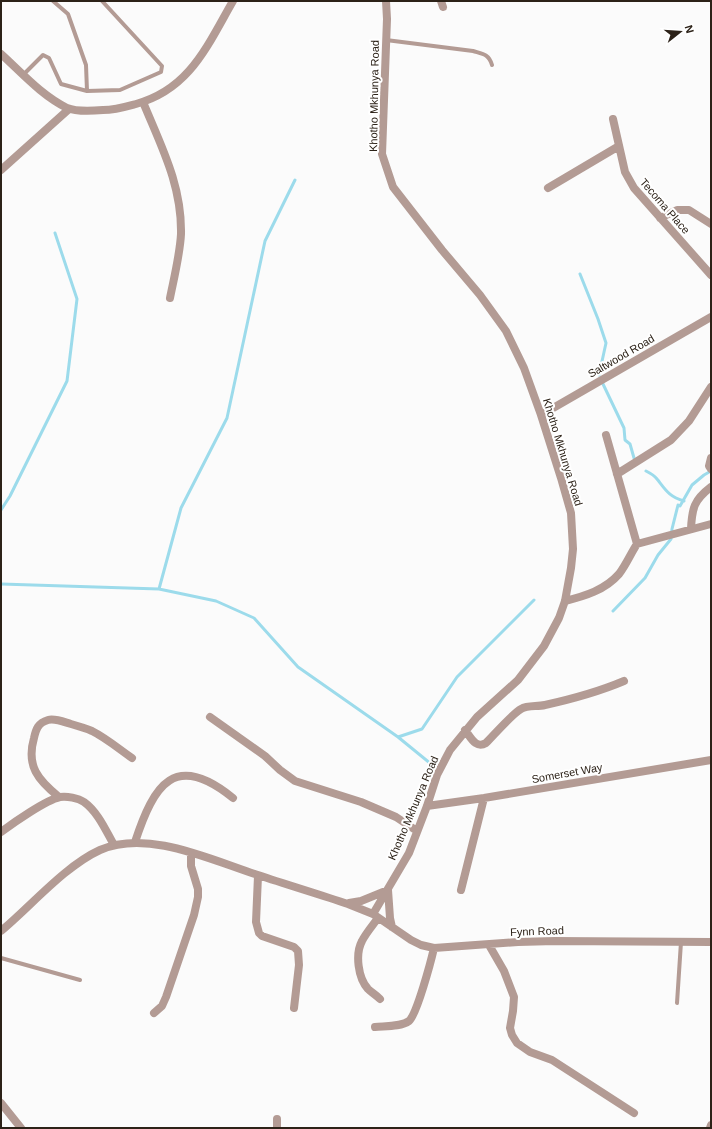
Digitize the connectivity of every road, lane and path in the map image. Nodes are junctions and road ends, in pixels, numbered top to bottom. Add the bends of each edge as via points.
1 (53, 1) edge
2 (102, 1) edge
3 (232, 1) edge
4 (386, 1) edge
5 (386, 40) junction
6 (1, 54) edge
7 (492, 64) dead end
8 (24, 74) junction
9 (87, 91) junction
10 (143, 102) junction
11 (69, 108) junction
12 (613, 119) dead end
13 (619, 146) junction
14 (1, 170) edge
15 (548, 188) dead end
16 (660, 218) junction
17 (711, 224) edge
18 (711, 276) edge
19 (170, 298) dead end
20 (711, 317) edge
21 (711, 387) edge
22 (541, 415) junction
23 (606, 435) dead end
24 (617, 474) junction
25 (711, 487) edge
26 (711, 524) edge
27 (690, 529) junction
28 (636, 544) junction
29 (565, 601) junction
30 (624, 681) dead end
31 (210, 717) dead end
32 (465, 730) junction
33 (132, 758) dead end
34 (711, 760) edge
35 (59, 797) junction
36 (233, 798) dead end
37 (484, 798) junction
38 (427, 806) junction
39 (417, 831) junction
40 (1, 832) edge
41 (135, 842) junction
42 (114, 845) junction
43 (191, 853) junction
44 (258, 876) junction
45 (388, 890) junction
46 (461, 890) dead end
47 (348, 904) junction
48 (375, 916) junction
49 (392, 926) junction
50 (1, 931) edge
51 (681, 942) junction
52 (711, 942) edge
53 (489, 945) junction
54 (434, 948) junction
55 (1, 958) edge
56 (80, 980) dead end
57 (380, 999) dead end
58 (677, 1003) dead end
59 (294, 1008) dead end
60 (154, 1013) dead end
61 (375, 1027) dead end
62 (1, 1103) edge
63 (634, 1113) dead end
64 (277, 1119) dead end
65 (21, 1128) edge
66 (277, 1128) edge

1 - 9 lane via 68,14 86,65
2 - 9 lane via 162,69 161,72 120,90
3 - 10 street via 198,61 183,79 163,93
4 - 5 street, Khotho Mkhunya Road
5 - 7 lane via 480,53 489,56
5 - 22 street, Khotho Mkhunya Road via 382,154 393,187 498,319 524,368
6 - 8 street
8 - 9 lane via 43,55 49,58 61,84
8 - 11 street via 40,90
10 - 11 street via 114,110 86,111
10 - 19 street via 172,170 180,209 181,235
11 - 14 street
12 - 13 street, Tecoma Place
13 - 15 street
13 - 16 street, Tecoma Place via 626,172 634,188
16 - 17 street via 683,209 695,213
16 - 18 street, Tecoma Place
20 - 22 street, Saltwood Road
21 - 24 street via 689,421 671,440
22 - 29 street, Khotho Mkhunya Road via 571,513 573,549
23 - 24 street
24 - 28 street
25 - 27 street via 700,496 694,506
26 - 27 street
27 - 28 street
28 - 29 street via 620,573 607,585 590,594
29 - 32 street, Khotho Mkhunya Road via 544,646 518,680
30 - 32 street via 605,690 523,708 482,746 474,742
31 - 39 street via 295,780 361,802 396,817
32 - 38 street, Khotho Mkhunya Road via 450,750 437,775
33 - 35 street via 91,730 63,721 49,720 40,724 36,729 31,750 32,766 48,788
34 - 37 street, Somerset Way
35 - 40 street
35 - 42 street via 84,802 98,817
36 - 41 street via 204,778 185,775 168,780 142,819
37 - 38 street, Somerset Way
37 - 46 street
38 - 39 street, Khotho Mkhunya Road
39 - 45 street, Khotho Mkhunya Road via 409,853
41 - 42 street
41 - 43 street via 155,843
42 - 50 street via 80,863 61,877
43 - 44 street
43 - 60 street via 191,866 198,889 194,915 166,997 162,1006
44 - 47 street
44 - 59 street via 256,922 259,933 298,951
45 - 47 street
45 - 48 street, Khotho Mkhunya Road
45 - 49 street
47 - 48 street
48 - 49 street, Fynn Road
48 - 57 street, Khotho Mkhunya Road via 361,942 358,965 367,988
49 - 54 street, Fynn Road via 411,940
51 - 52 street, Fynn Road
51 - 53 street, Fynn Road via 556,941
51 - 58 lane
53 - 54 street, Fynn Road
53 - 63 street via 504,971 514,997 510,1028 517,1043 530,1052 552,1060
54 - 61 street via 412,1017 404,1024
55 - 56 lane
62 - 65 street
64 - 66 street

